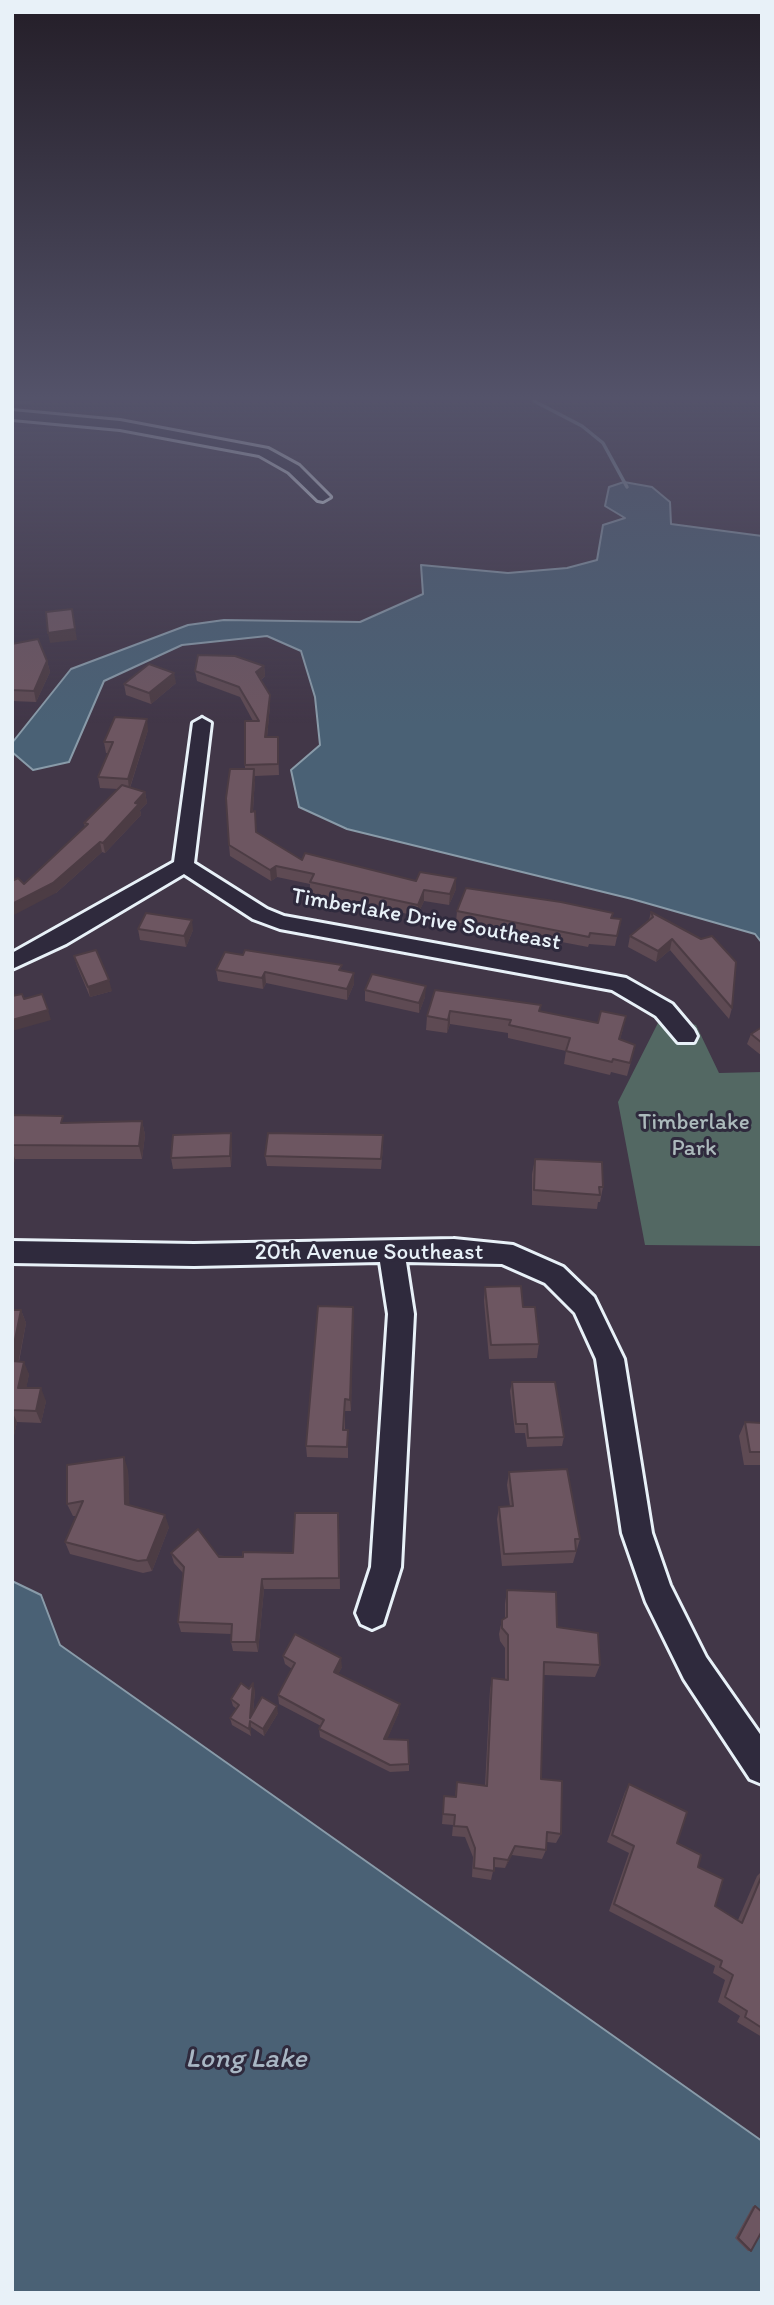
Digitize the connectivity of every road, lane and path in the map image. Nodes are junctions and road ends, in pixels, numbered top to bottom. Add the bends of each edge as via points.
1 (202, 723) dead end
2 (184, 865) junction
3 (12, 962) edge
4 (686, 1036) dead end
5 (391, 1251) junction
6 (12, 1252) edge
7 (372, 1613) dead end
8 (762, 1767) edge

1 - 2 street
2 - 3 street
2 - 4 street, Timberlake Drive Southeast via 279,922 618,984 664,1010
5 - 6 street, 20th Avenue Southeast
5 - 7 street via 401,1314 386,1567
5 - 8 street, 20th Avenue Southeast via 504,1253 554,1275 585,1305 610,1359 637,1533 657,1591 695,1668

